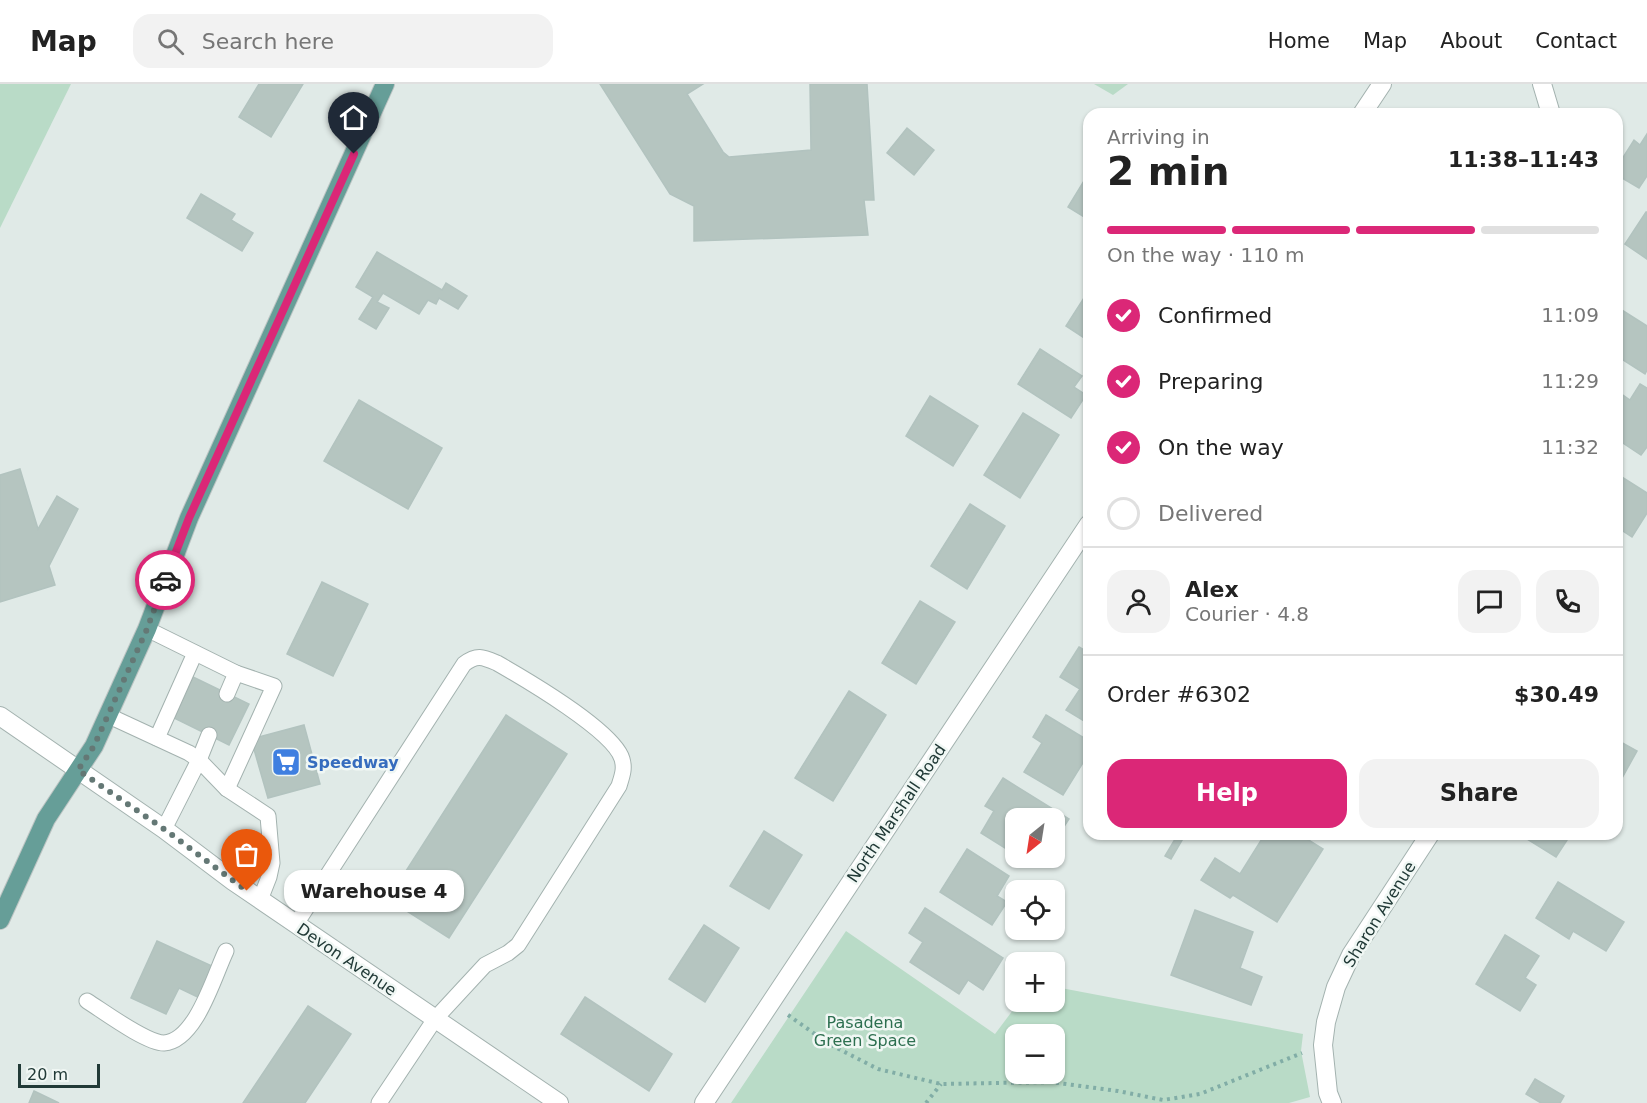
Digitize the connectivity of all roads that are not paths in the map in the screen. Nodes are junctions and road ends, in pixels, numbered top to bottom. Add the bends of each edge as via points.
1 (1382, 84) edge
2 (1542, 84) edge
3 (380, 86) edge
4 (1366, 108) edge
5 (1549, 108) edge
6 (1083, 533) edge
7 (147, 629) junction
8 (195, 653) junction
9 (236, 673) junction
10 (227, 694) dead end
11 (107, 715) junction
12 (0, 716) edge
13 (209, 735) dead end
14 (157, 738) junction
15 (199, 760) junction
16 (78, 770) junction
17 (227, 789) junction
18 (164, 829) junction
19 (1426, 840) edge
20 (260, 900) junction
21 (0, 920) edge
22 (296, 924) junction
23 (226, 951) dead end
24 (87, 1001) dead end
25 (435, 1020) junction
26 (379, 1103) edge
27 (560, 1103) edge
28 (704, 1103) edge
29 (1332, 1103) edge

1 - 4 street
2 - 5 street
3 - 7 main road via 189,518
6 - 28 street, North Marshall Road
7 - 8 lane
7 - 11 main road
8 - 9 lane
8 - 14 lane
9 - 10 lane
9 - 17 lane via 274,686
11 - 14 lane
11 - 16 main road
12 - 16 street, Devon Avenue
13 - 15 lane
14 - 15 lane
15 - 17 lane
15 - 18 lane
16 - 18 street, Devon Avenue
16 - 21 main road via 46,819
17 - 20 lane via 268,816 272,863
18 - 20 street, Devon Avenue
19 - 29 street, Sharon Avenue via 1351,955 1336,987 1323,1045
20 - 22 street, Devon Avenue
22 - 25 street, Devon Avenue
22 - 25 lane via 464,664 473,657 497,663 595,726 622,757 624,770 619,786 518,945 485,965
23 - 24 lane via 193,1025 178,1039 162,1043 141,1036
25 - 26 lane
25 - 27 street, Devon Avenue

